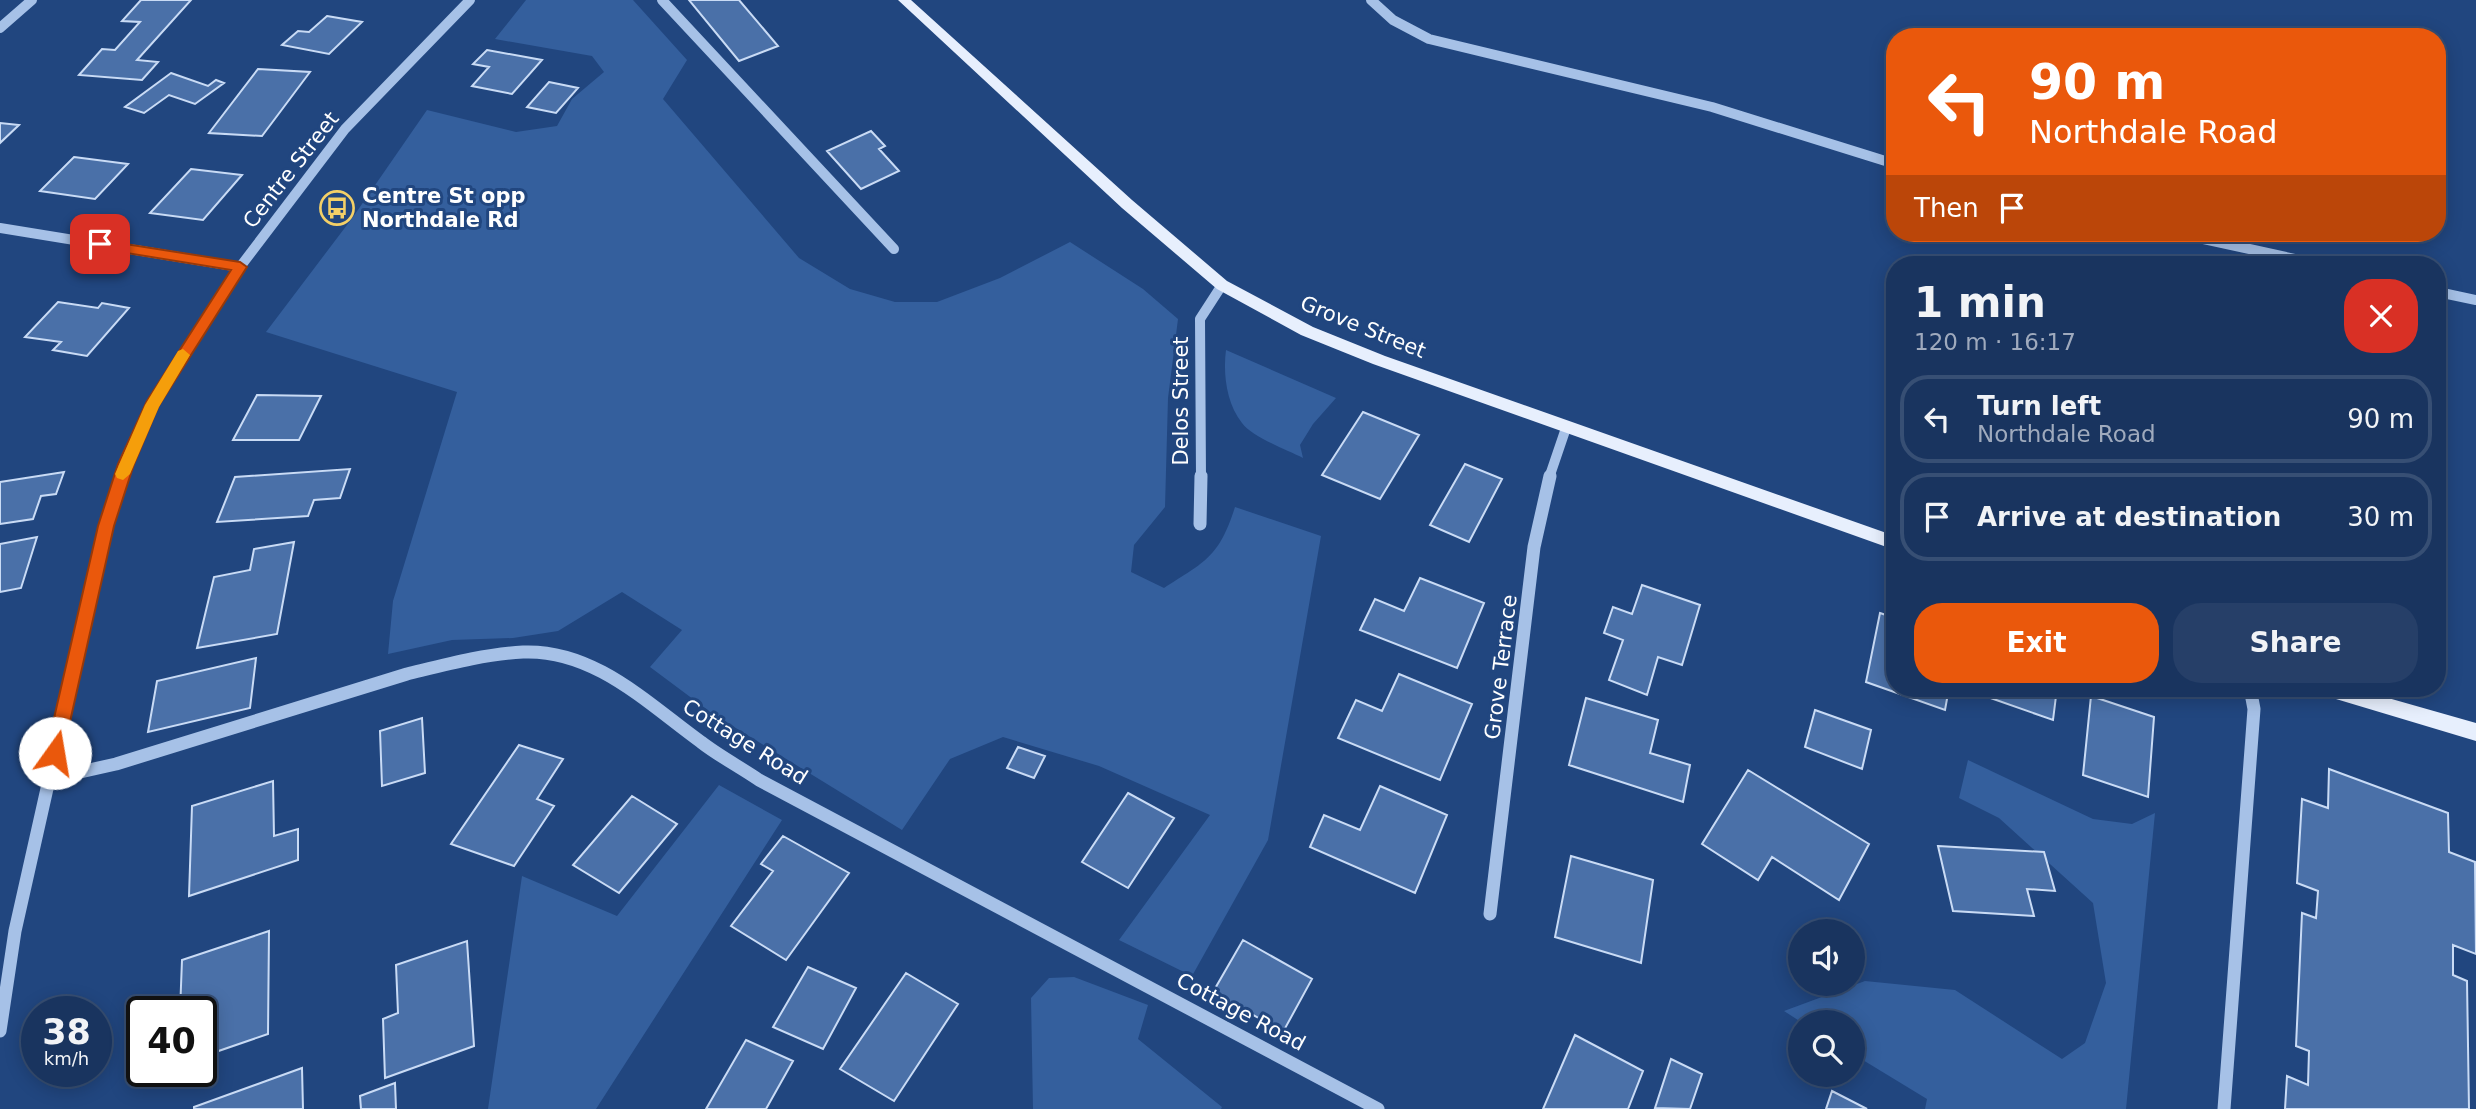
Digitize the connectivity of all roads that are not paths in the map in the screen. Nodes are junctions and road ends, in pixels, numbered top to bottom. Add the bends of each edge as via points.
1 (32, 0) edge
2 (470, 0) edge
3 (662, 0) edge
4 (904, 0) edge
5 (1371, 0) edge
6 (0, 29) edge
7 (1886, 161) edge
8 (0, 228) edge
9 (2217, 242) edge
10 (894, 249) dead end
11 (2281, 256) edge
12 (240, 267) junction
13 (1222, 285) junction
14 (2446, 294) edge
15 (2476, 300) edge
16 (1566, 428) junction
17 (1200, 524) dead end
18 (1886, 540) edge
19 (2252, 697) edge
20 (2357, 697) edge
21 (2476, 732) edge
22 (49, 779) junction
23 (1490, 914) dead end
24 (0, 1031) edge
25 (1378, 1109) edge
26 (2224, 1109) edge

1 - 6 street
2 - 12 street, Centre Street via 345,129
3 - 10 street
4 - 13 main road, Grove Street
5 - 7 street via 1393,20 1429,39 1712,107
8 - 12 street
9 - 11 street
12 - 22 street, Centre Street via 152,405 126,464 106,526
13 - 16 main road, Grove Street via 1307,331
13 - 17 street, Delos Street via 1200,319
14 - 15 street
16 - 18 main road, Grove Street
16 - 23 street, Grove Terrace via 1546,488 1534,547
19 - 26 street
20 - 21 main road
22 - 24 street, Centre Street via 15,931
22 - 25 street, Cottage Road via 116,764 454,662 524,652 558,656 615,678 758,780

